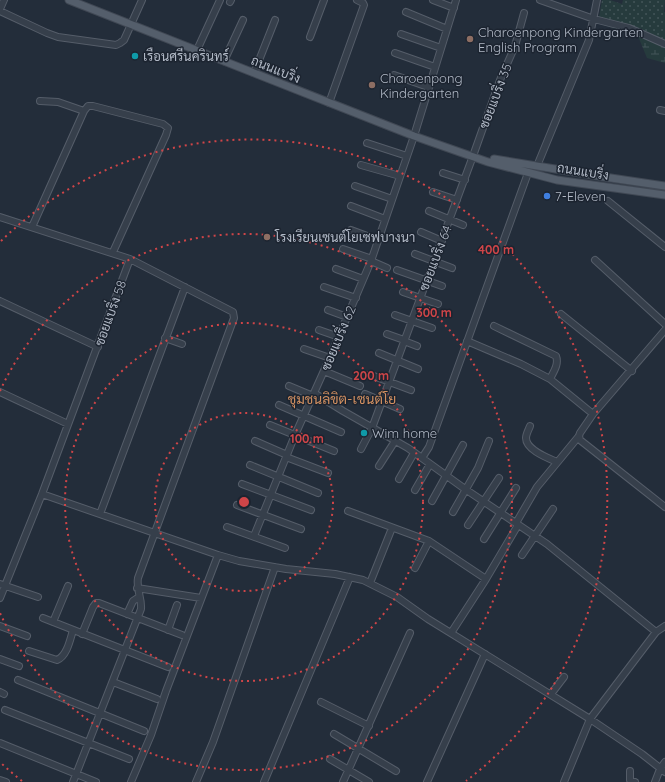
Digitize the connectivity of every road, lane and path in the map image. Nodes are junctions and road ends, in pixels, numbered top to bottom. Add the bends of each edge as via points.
1 (4, 0) edge
2 (142, 0) edge
3 (220, 0) edge
4 (324, 0) edge
5 (433, 0) edge
6 (456, 0) edge
7 (540, 0) edge
8 (597, 0) edge
9 (72, 1) edge
10 (362, 1) edge
11 (454, 8) junction
12 (0, 10) edge
13 (406, 12) dead end
14 (524, 13) dead end
15 (594, 19) junction
16 (243, 20) dead end
17 (275, 20) dead end
18 (131, 24) junction
19 (447, 29) junction
20 (401, 34) dead end
21 (310, 37) dead end
22 (665, 44) edge
23 (441, 48) junction
24 (197, 50) junction
25 (395, 53) dead end
26 (224, 61) junction
27 (434, 67) junction
28 (254, 73) junction
29 (394, 75) dead end
30 (428, 87) junction
31 (40, 101) dead end
32 (329, 103) junction
33 (84, 111) junction
34 (414, 136) junction
35 (368, 143) dead end
36 (407, 156) junction
37 (475, 156) junction
38 (361, 164) dead end
39 (537, 166) junction
40 (443, 172) dead end
41 (528, 172) junction
42 (400, 176) junction
43 (464, 180) junction
44 (355, 186) dead end
45 (665, 186) edge
46 (433, 192) dead end
47 (665, 194) edge
48 (392, 199) junction
49 (457, 200) junction
50 (608, 201) dead end
51 (351, 206) dead end
52 (429, 211) dead end
53 (0, 217) edge
54 (385, 219) junction
55 (450, 220) junction
56 (463, 225) dead end
57 (32, 227) junction
58 (351, 230) dead end
59 (421, 232) dead end
60 (378, 240) junction
61 (442, 241) junction
62 (665, 247) edge
63 (343, 249) dead end
64 (113, 252) junction
65 (415, 254) dead end
66 (130, 259) junction
67 (371, 260) junction
68 (595, 260) dead end
69 (435, 261) junction
70 (387, 268) dead end
71 (452, 268) dead end
72 (336, 269) dead end
73 (397, 270) dead end
74 (363, 279) junction
75 (427, 280) junction
76 (442, 286) dead end
77 (185, 287) junction
78 (324, 287) dead end
79 (403, 292) dead end
80 (356, 298) junction
81 (420, 298) junction
82 (0, 301) edge
83 (438, 304) dead end
84 (328, 310) dead end
85 (561, 314) dead end
86 (395, 315) dead end
87 (348, 317) junction
88 (412, 321) junction
89 (665, 324) edge
90 (494, 326) dead end
91 (432, 328) dead end
92 (319, 330) dead end
93 (665, 330) edge
94 (387, 334) dead end
95 (339, 337) junction
96 (165, 338) junction
97 (404, 341) junction
98 (467, 341) junction
99 (182, 344) dead end
100 (98, 346) junction
101 (417, 346) dead end
102 (304, 349) dead end
103 (379, 353) dead end
104 (330, 358) junction
105 (397, 360) junction
106 (418, 369) dead end
107 (324, 370) junction
108 (632, 371) junction
109 (371, 375) dead end
110 (550, 379) junction
111 (389, 382) junction
112 (289, 386) dead end
113 (360, 386) dead end
114 (411, 390) dead end
115 (0, 392) edge
116 (313, 394) junction
117 (365, 394) dead end
118 (382, 401) junction
119 (279, 405) dead end
120 (400, 409) dead end
121 (593, 414) junction
122 (304, 416) junction
123 (68, 424) junction
124 (270, 425) dead end
125 (530, 426) dead end
126 (372, 428) junction
127 (341, 432) dead end
128 (295, 435) junction
129 (579, 436) junction
130 (255, 441) dead end
131 (395, 441) junction
132 (490, 441) dead end
133 (463, 445) dead end
134 (362, 449) dead end
135 (334, 451) dead end
136 (414, 453) junction
137 (287, 456) junction
138 (422, 458) junction
139 (557, 462) junction
140 (430, 464) junction
141 (250, 465) dead end
142 (379, 466) dead end
143 (328, 473) dead end
144 (278, 476) junction
145 (446, 476) junction
146 (499, 478) dead end
147 (399, 479) dead end
148 (242, 484) dead end
149 (516, 488) dead end
150 (465, 489) junction
151 (415, 490) dead end
152 (42, 494) junction
153 (318, 494) dead end
154 (271, 495) junction
155 (432, 501) dead end
156 (483, 501) junction
157 (237, 505) dead end
158 (665, 507) edge
159 (552, 509) dead end
160 (311, 510) dead end
161 (348, 511) dead end
162 (453, 512) dead end
163 (500, 513) junction
164 (100, 514) junction
165 (263, 514) junction
166 (517, 524) junction
167 (468, 525) dead end
168 (227, 527) dead end
169 (392, 528) junction
170 (301, 529) dead end
171 (155, 533) junction
172 (254, 536) junction
173 (535, 536) junction
174 (484, 539) dead end
175 (429, 542) junction
176 (285, 548) dead end
177 (218, 555) junction
178 (522, 555) dead end
179 (275, 567) junction
180 (415, 568) dead end
181 (350, 577) junction
182 (486, 579) junction
183 (370, 584) junction
184 (2, 585) edge
185 (68, 586) dead end
186 (137, 588) junction
187 (38, 597) dead end
188 (139, 597) junction
189 (0, 598) edge
190 (202, 598) junction
191 (178, 605) dead end
192 (127, 614) junction
193 (43, 618) dead end
194 (138, 618) junction
195 (53, 622) junction
196 (0, 626) edge
197 (665, 626) edge
198 (74, 630) junction
199 (168, 630) junction
200 (656, 632) junction
201 (410, 633) dead end
202 (451, 633) junction
203 (82, 634) junction
204 (182, 635) dead end
205 (27, 636) dead end
206 (125, 650) junction
207 (29, 651) dead end
208 (485, 654) junction
209 (0, 659) edge
210 (19, 666) dead end
211 (168, 666) dead end
212 (564, 677) dead end
213 (18, 680) dead end
214 (113, 682) junction
215 (551, 694) junction
216 (157, 699) dead end
217 (321, 702) dead end
218 (5, 710) dead end
219 (100, 712) junction
220 (590, 719) junction
221 (368, 726) junction
222 (144, 731) dead end
223 (334, 734) dead end
224 (88, 742) junction
225 (0, 743) edge
226 (358, 749) junction
227 (129, 759) dead end
228 (330, 759) dead end
229 (665, 762) edge
230 (349, 770) junction
231 (663, 770) edge
232 (396, 771) dead end
233 (630, 771) dead end
234 (76, 774) junction
235 (0, 780) edge
236 (6, 782) edge
237 (73, 782) edge
238 (96, 782) edge
239 (131, 782) edge
240 (196, 782) edge
241 (264, 782) edge
242 (343, 782) edge
243 (369, 782) edge
244 (427, 782) edge
245 (564, 782) edge
246 (635, 782) edge
247 (655, 782) edge

1 - 12 street
2 - 18 street
3 - 24 street
4 - 21 street
5 - 11 street
6 - 11 street, ซอยแบริ่ง 62
7 - 15 street
8 - 15 street
9 - 18 main road, ถนนแบริ่ง
10 - 32 street
11 - 19 street, ซอยแบริ่ง 62
12 - 18 street via 47,34 109,45 124,40
13 - 19 street
14 - 37 street, ซอยแบริ่ง 35 via 515,46 500,80
15 - 22 street via 628,28
15 - 39 street via 589,40
16 - 26 street
17 - 28 street
18 - 24 main road, ถนนแบริ่ง
19 - 23 street, ซอยแบริ่ง 62
20 - 23 street
23 - 27 street, ซอยแบริ่ง 62
24 - 26 main road, ถนนแบริ่ง
25 - 27 street
26 - 28 main road, ถนนแบริ่ง
27 - 30 street, ซอยแบริ่ง 62
28 - 32 main road, ถนนแบริ่ง
29 - 30 street
30 - 34 street, ซอยแบริ่ง 62
31 - 33 street via 58,102
32 - 34 main road, ถนนแบริ่ง
33 - 57 street
33 - 64 street via 88,106 94,106 163,124 168,128
34 - 36 street, ซอยแบริ่ง 62
34 - 37 main road, ถนนแบริ่ง
35 - 36 street
36 - 42 street, ซอยแบริ่ง 62
37 - 39 main road, ถนนแบริ่ง
37 - 41 main road, ถนนแบริ่ง
37 - 43 street, ซอยแบริ่ง 64
38 - 42 street
39 - 45 main road, ถนนแบริ่ง
40 - 43 street
41 - 47 main road, ถนนแบริ่ง via 558,180
41 - 98 street
42 - 48 street, ซอยแบริ่ง 62
43 - 49 street, ซอยแบริ่ง 64
44 - 48 street
46 - 49 street
48 - 54 street, ซอยแบริ่ง 62
49 - 55 street, ซอยแบริ่ง 64
50 - 62 street
51 - 54 street
52 - 55 street
53 - 57 street
54 - 60 street, ซอยแบริ่ง 62
55 - 56 street
55 - 61 street, ซอยแบริ่ง 64
57 - 64 street
58 - 60 street
59 - 61 street
60 - 67 street, ซอยแบริ่ง 62
61 - 69 street, ซอยแบริ่ง 64
63 - 67 street
64 - 66 street
65 - 69 street
66 - 77 street
66 - 100 street, ซอยแบริ่ง 58
67 - 70 street
67 - 74 street, ซอยแบริ่ง 62
68 - 89 street
69 - 71 street
69 - 75 street, ซอยแบริ่ง 64
72 - 74 street
73 - 75 street
74 - 80 street, ซอยแบริ่ง 62
75 - 76 street
75 - 81 street, ซอยแบริ่ง 64
77 - 96 street
77 - 171 street via 233,312 234,318
78 - 80 street
79 - 81 street
80 - 87 street, ซอยแบริ่ง 62
81 - 83 street
81 - 88 street, ซอยแบริ่ง 64
82 - 100 street
84 - 87 street
85 - 108 street
86 - 88 street
87 - 95 street, ซอยแบริ่ง 62
88 - 91 street
88 - 97 street, ซอยแบริ่ง 64
90 - 110 street via 556,356 556,366
92 - 95 street
93 - 108 street
94 - 97 street
95 - 104 street, ซอยแบริ่ง 62
96 - 99 street
96 - 164 street
97 - 101 street
97 - 105 street, ซอยแบริ่ง 64
98 - 110 street
98 - 138 street via 429,447
100 - 123 street, ซอยแบริ่ง 58
102 - 104 street
103 - 105 street
104 - 107 street, ซอยแบริ่ง 62
105 - 106 street
105 - 111 street, ซอยแบริ่ง 64
107 - 113 street
107 - 116 street, ซอยแบริ่ง 62
108 - 121 street
109 - 111 street
110 - 121 street
111 - 114 street
111 - 118 street, ซอยแบริ่ง 64
112 - 116 street
115 - 123 street
116 - 122 street, ซอยแบริ่ง 62
116 - 126 street
117 - 118 street
118 - 120 street
118 - 126 street, ซอยแบริ่ง 64
119 - 122 street
121 - 129 street
122 - 127 street
122 - 128 street, ซอยแบริ่ง 62
123 - 152 street, ซอยแบริ่ง 58
124 - 128 street
125 - 139 street via 525,437 527,443 536,452
126 - 131 street
126 - 134 street, ซอยแบริ่ง 64
128 - 135 street
128 - 137 street, ซอยแบริ่ง 62
129 - 139 street
129 - 158 street via 580,440
130 - 137 street
131 - 136 street
131 - 142 street
132 - 150 street
133 - 145 street
136 - 138 street
136 - 147 street
137 - 143 street
137 - 144 street, ซอยแบริ่ง 62
138 - 140 street
139 - 166 street via 538,487
140 - 145 street
140 - 151 street
141 - 144 street
144 - 153 street
144 - 154 street, ซอยแบริ่ง 62
145 - 150 street
145 - 155 street
146 - 156 street
148 - 154 street
149 - 163 street
150 - 156 street
150 - 162 street
152 - 164 street
152 - 184 street, ซอยแบริ่ง 58
154 - 160 street
154 - 165 street, ซอยแบริ่ง 62
156 - 163 street
156 - 167 street
157 - 165 street
159 - 173 street
161 - 169 street
163 - 166 street
163 - 174 street
164 - 171 street
165 - 170 street
165 - 172 street, ซอยแบริ่ง 62
166 - 173 street
166 - 182 street
168 - 172 street
169 - 175 street
169 - 183 street
171 - 177 street
171 - 186 street via 138,578
172 - 176 street
173 - 178 street
173 - 200 street
175 - 180 street
175 - 182 street
177 - 179 street
177 - 190 street
179 - 181 street
179 - 240 street via 213,742
181 - 183 street
181 - 241 street
182 - 202 street
183 - 202 street via 397,597
184 - 187 street
184 - 189 street, ซอยแบริ่ง 58
185 - 195 street
186 - 188 street
186 - 190 street
188 - 192 street via 133,601
188 - 194 street via 141,604
190 - 239 street
191 - 199 street
192 - 194 street
192 - 203 street via 96,603
193 - 195 street
194 - 199 street
194 - 206 street
195 - 198 street
196 - 205 street
197 - 200 street
198 - 203 street
198 - 207 street via 64,654 57,660
199 - 204 street
200 - 220 street
201 - 221 street
202 - 208 street
203 - 206 street
206 - 211 street
206 - 214 street
208 - 215 street
208 - 244 street
209 - 210 street
212 - 215 street
213 - 219 street
214 - 216 street
214 - 219 street
215 - 220 street
217 - 221 street
218 - 224 street
219 - 222 street
219 - 224 street
220 - 231 street
220 - 245 street
221 - 226 street
223 - 226 street
224 - 227 street
224 - 234 street
225 - 234 street
226 - 230 street
226 - 232 street
228 - 230 street
229 - 231 street
230 - 242 street
230 - 243 street
231 - 247 street
233 - 246 street via 630,780
234 - 237 street
234 - 238 street
235 - 236 street

